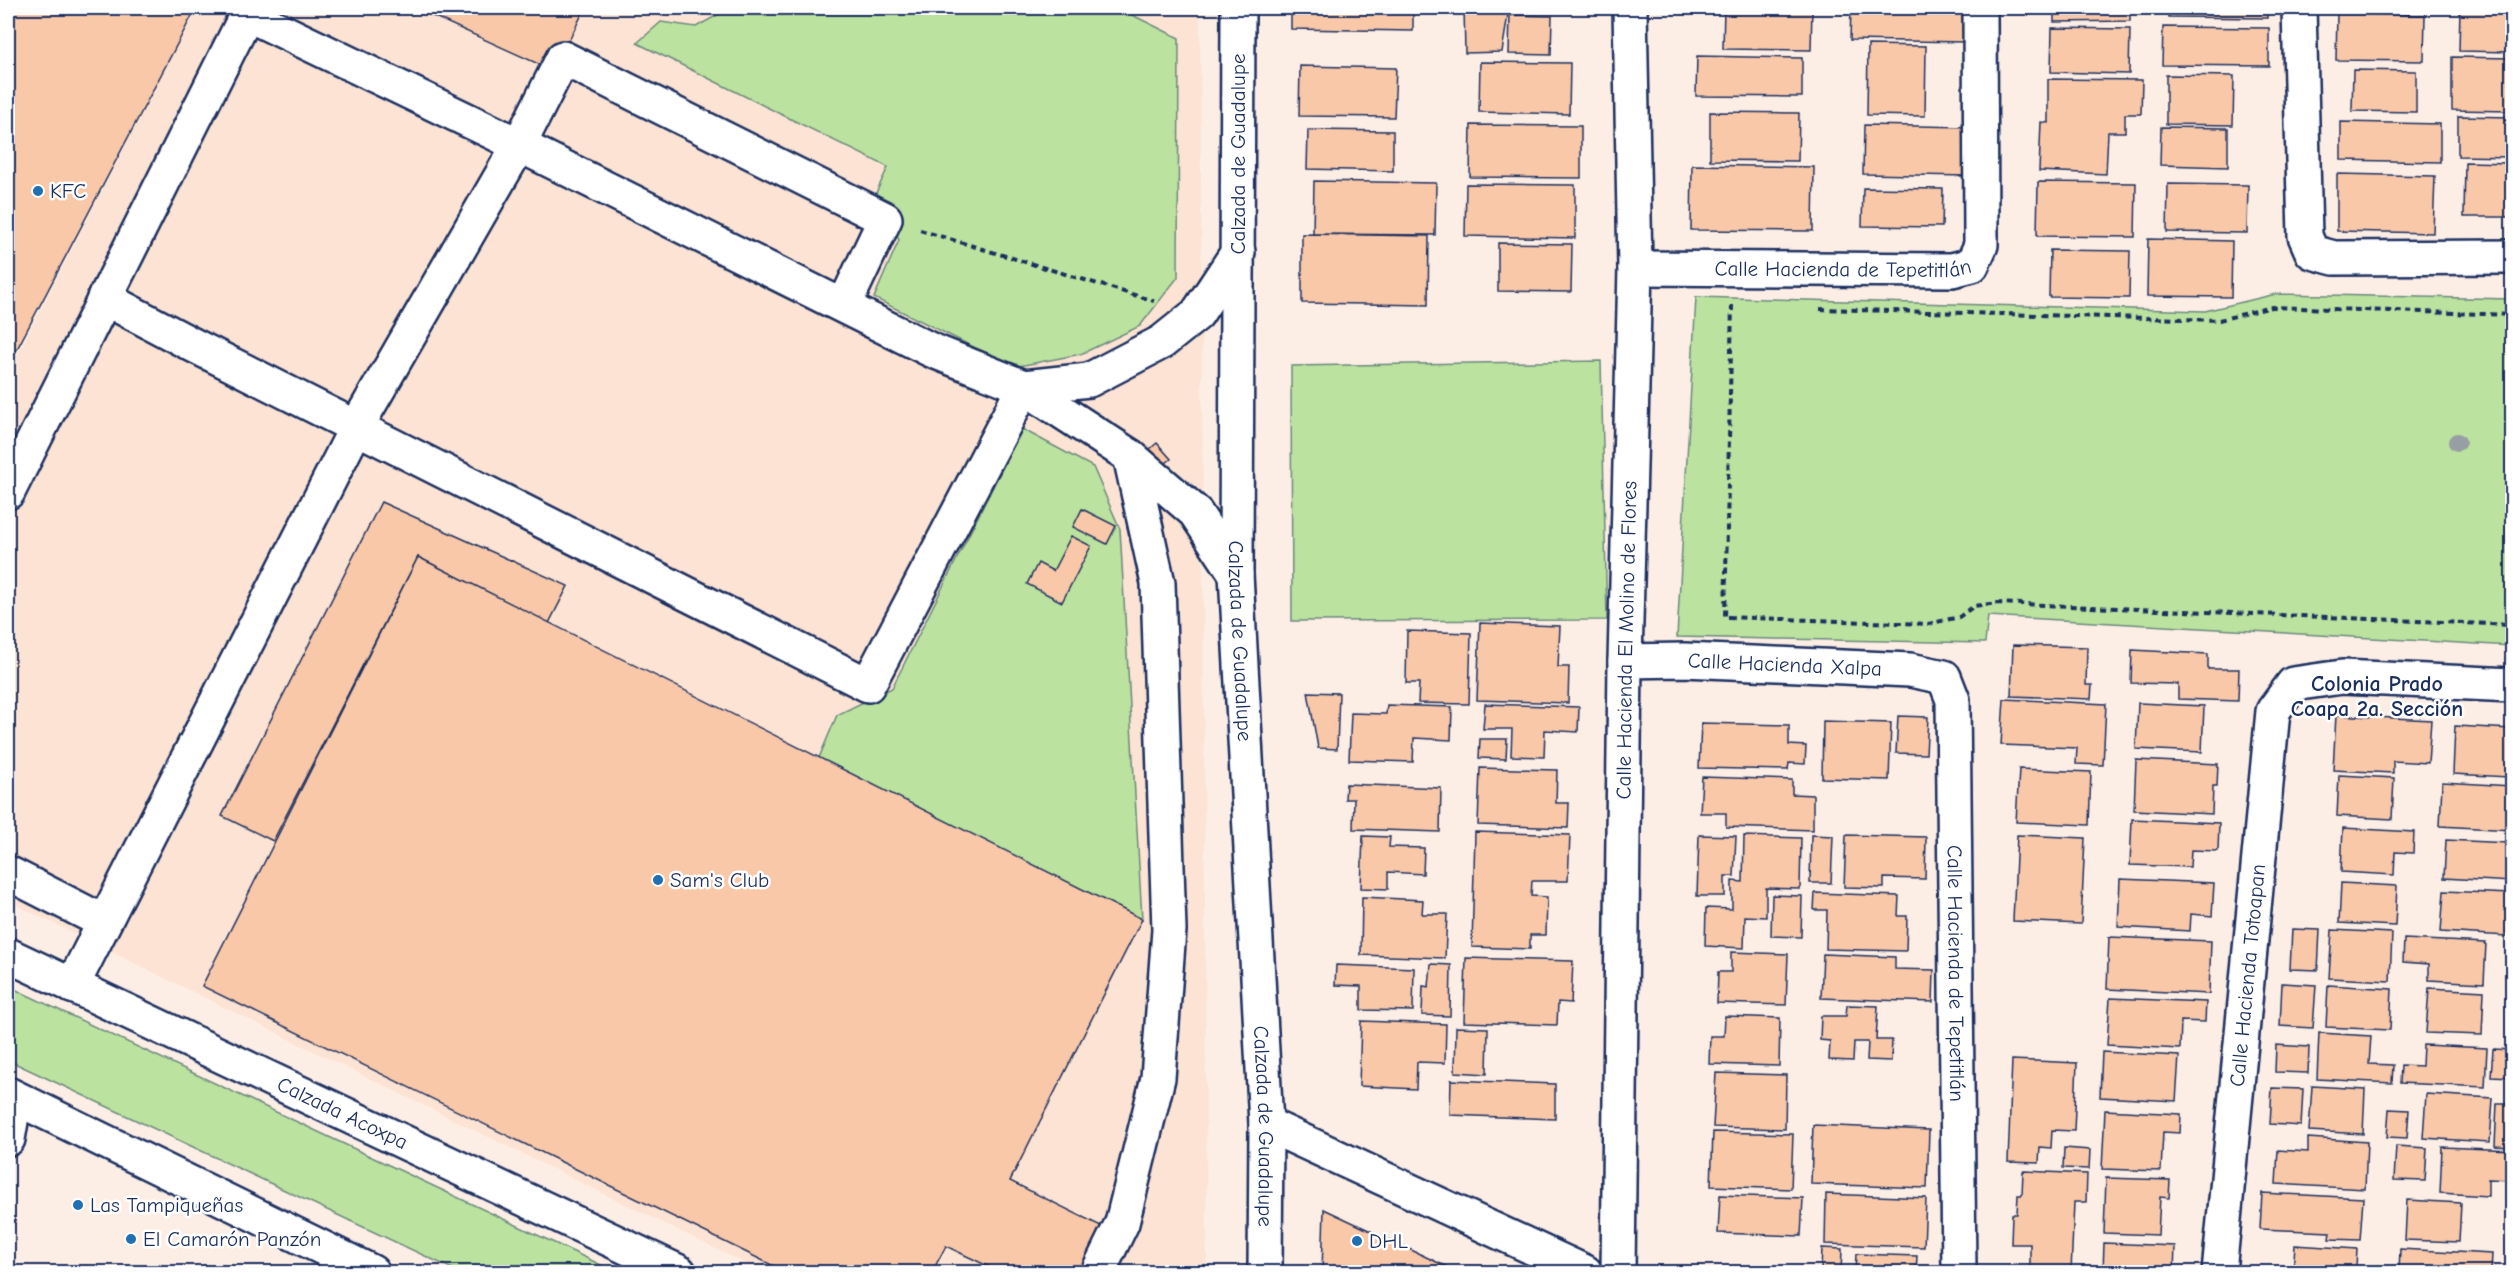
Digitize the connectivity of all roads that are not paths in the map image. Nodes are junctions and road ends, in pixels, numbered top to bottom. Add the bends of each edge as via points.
1 (1238, 8) edge
2 (1630, 8) edge
3 (1980, 8) edge
4 (2299, 8) edge
5 (519, 145) junction
6 (1238, 252) junction
7 (2512, 257) edge
8 (1635, 268) junction
9 (104, 298) junction
10 (844, 306) junction
11 (1024, 387) junction
12 (357, 426) junction
13 (1130, 456) junction
14 (8, 492) edge
15 (1236, 574) junction
16 (1625, 661) junction
17 (1944, 677) joint
18 (2512, 685) edge
19 (8, 873) edge
20 (104, 922) junction
21 (8, 956) edge
22 (72, 986) junction
23 (11, 1096) edge
24 (1266, 1124) junction
25 (8, 1139) edge
26 (364, 1271) edge
27 (679, 1272) edge
28 (1098, 1272) edge
29 (1264, 1272) edge
30 (1585, 1272) edge
31 (1618, 1272) edge
32 (1959, 1272) edge
33 (2219, 1272) edge

1 - 6 street, Calzada de Guadalupe
2 - 8 street, Calle Hacienda El Molino de Flores
3 - 8 street, Calle Hacienda de Tepetitlán via 1980,245 1971,265 1952,270
4 - 7 street via 2305,236 2312,252 2334,258
5 - 9 street via 247,14
5 - 10 street
5 - 10 street via 562,58 885,219
5 - 12 street
6 - 11 street via 1197,314 1162,342 1089,380
6 - 15 street, Calzada de Guadalupe
8 - 16 street, Calle Hacienda El Molino de Flores
9 - 12 street
9 - 14 street
10 - 11 street via 931,350
11 - 12 street via 868,685
11 - 13 street
12 - 20 street
13 - 15 street via 1195,512
13 - 28 street via 1158,583 1169,930 1158,1078 1122,1223
15 - 24 street, Calzada de Guadalupe
16 - 17 street, Calle Hacienda Xalpa via 1910,670
16 - 31 street, Calle Hacienda El Molino de Flores
17 - 32 street, Calle Hacienda de Tepetitlán via 1953,700
18 - 33 street, Calle Hacienda Totoapan via 2342,677 2294,684 2273,711
19 - 20 street
20 - 22 street
21 - 22 street, Calzada Acoxpa
22 - 27 street, Calzada Acoxpa
23 - 25 street
23 - 26 street
24 - 29 street, Calzada de Guadalupe
24 - 30 street

